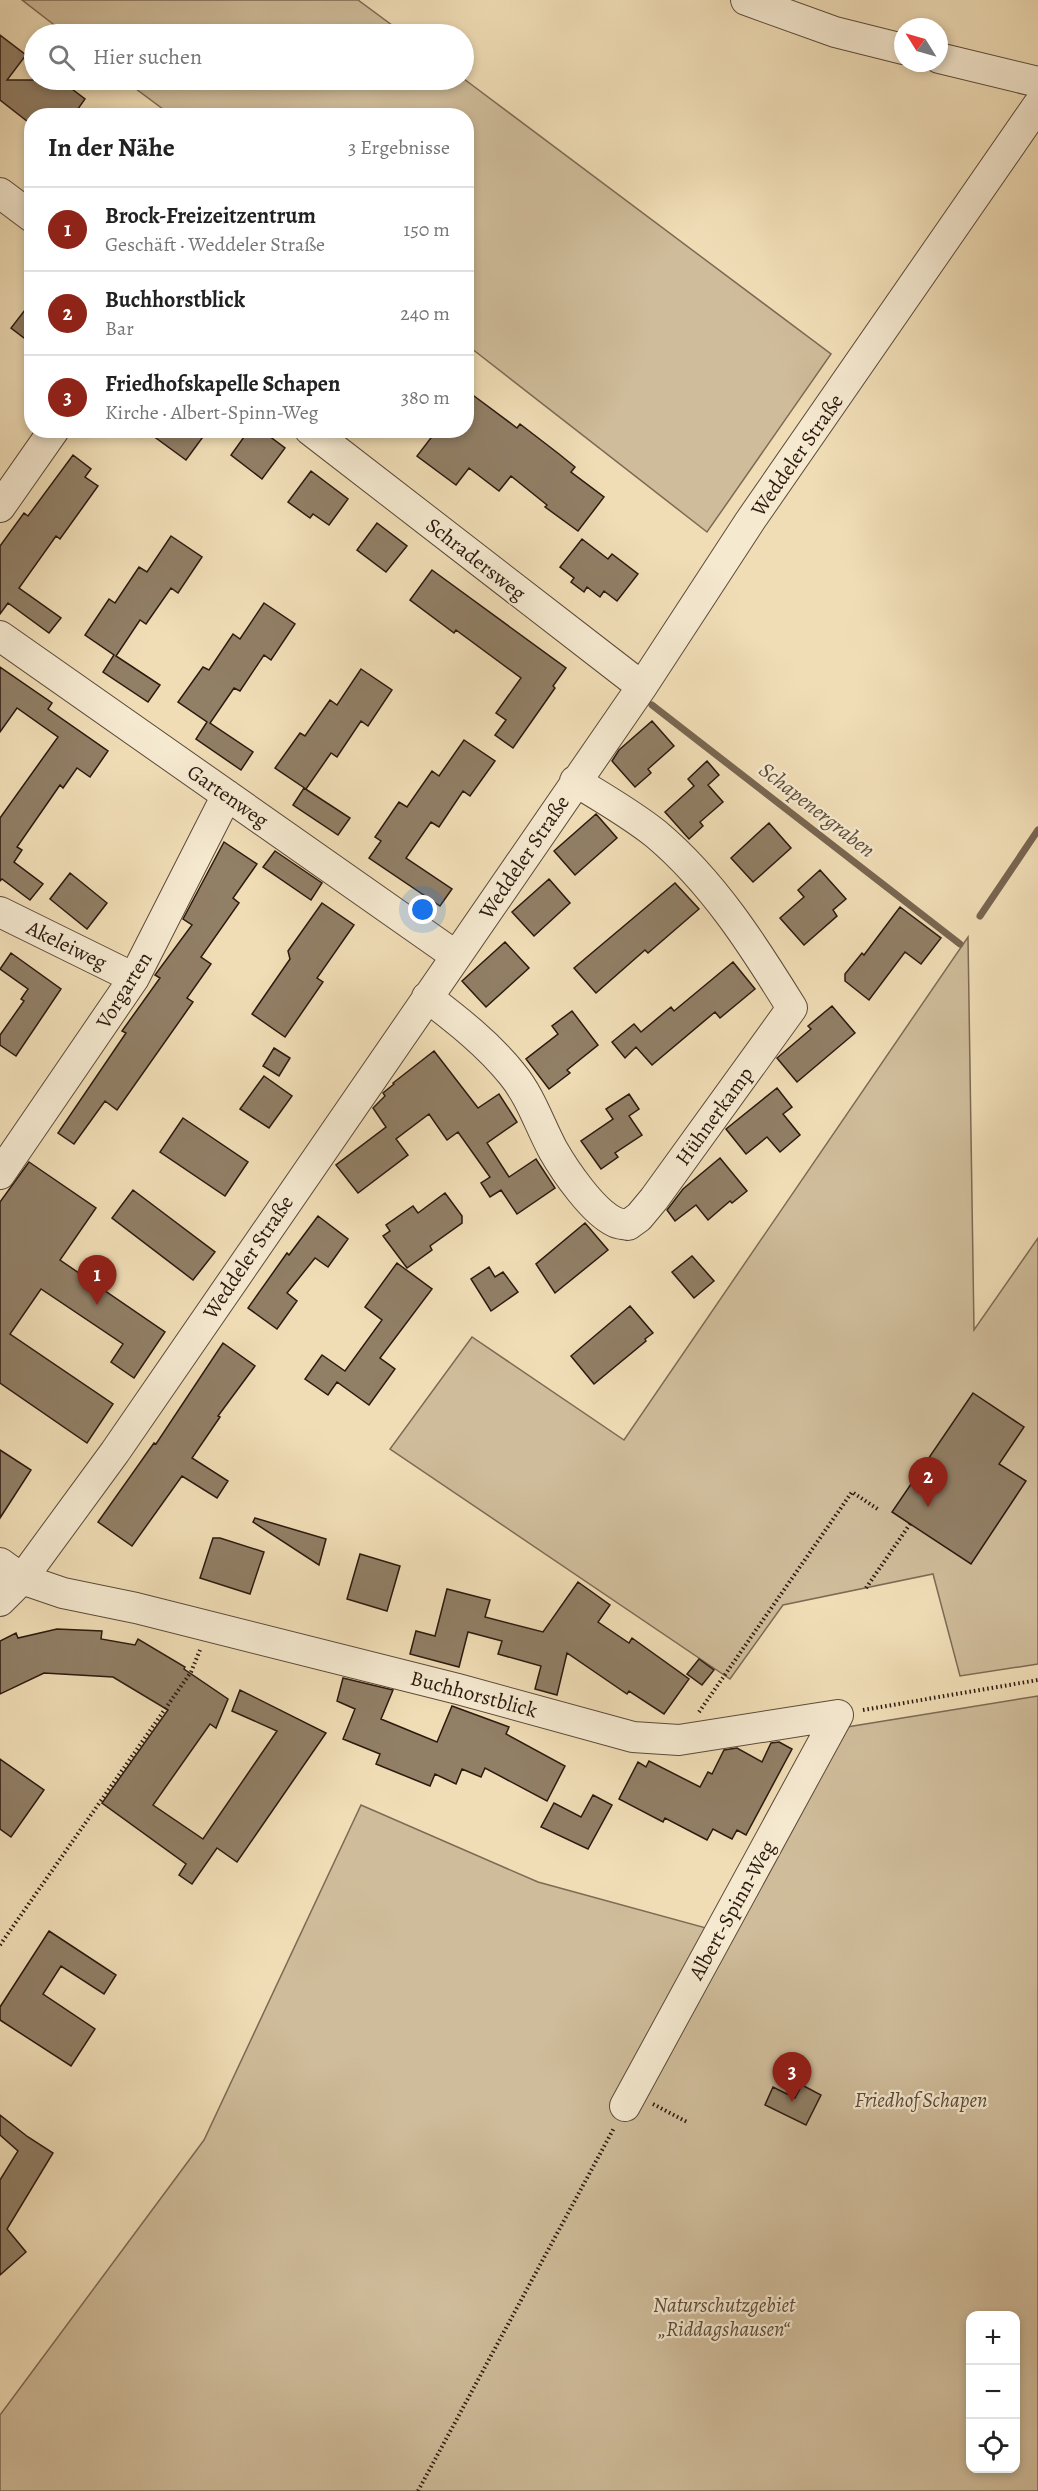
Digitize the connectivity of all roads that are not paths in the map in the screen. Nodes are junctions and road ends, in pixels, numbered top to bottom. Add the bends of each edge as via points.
1 (746, 0) edge
2 (894, 47) edge
3 (948, 60) edge
4 (1038, 82) edge
5 (1038, 105) edge
6 (0, 193) edge
7 (24, 211) edge
8 (48, 438) edge
9 (320, 438) edge
10 (0, 507) edge
11 (0, 636) edge
12 (641, 688) junction
13 (575, 781) junction
14 (227, 795) junction
15 (0, 912) edge
16 (456, 956) junction
17 (134, 978) junction
18 (427, 997) junction
19 (0, 1174) edge
20 (11, 1571) edge
21 (0, 1601) edge
22 (838, 1715) joint
23 (629, 2100) road end

1 - 2 street via 835,32
3 - 4 street
5 - 12 street, Weddeler Straße via 750,521
6 - 7 street
8 - 10 street
9 - 12 street, Schradersweg
11 - 14 street, Gartenweg
12 - 13 street, Weddeler Straße
13 - 16 street, Weddeler Straße
13 - 18 street, Hühnerkamp via 655,834 688,865 751,942 792,1008 654,1199 628,1225 616,1223 603,1213 568,1173 512,1074 477,1038
14 - 16 street, Gartenweg
14 - 17 street, Vorgarten
15 - 17 street, Akeleiweg
16 - 18 street, Weddeler Straße
17 - 19 street, Vorgarten
18 - 20 street, Weddeler Straße via 115,1452
20 - 21 street, Weddeler Straße
20 - 22 street, Buchhorstblick via 63,1593 458,1689 633,1737 680,1740
22 - 23 street, Albert-Spinn-Weg

